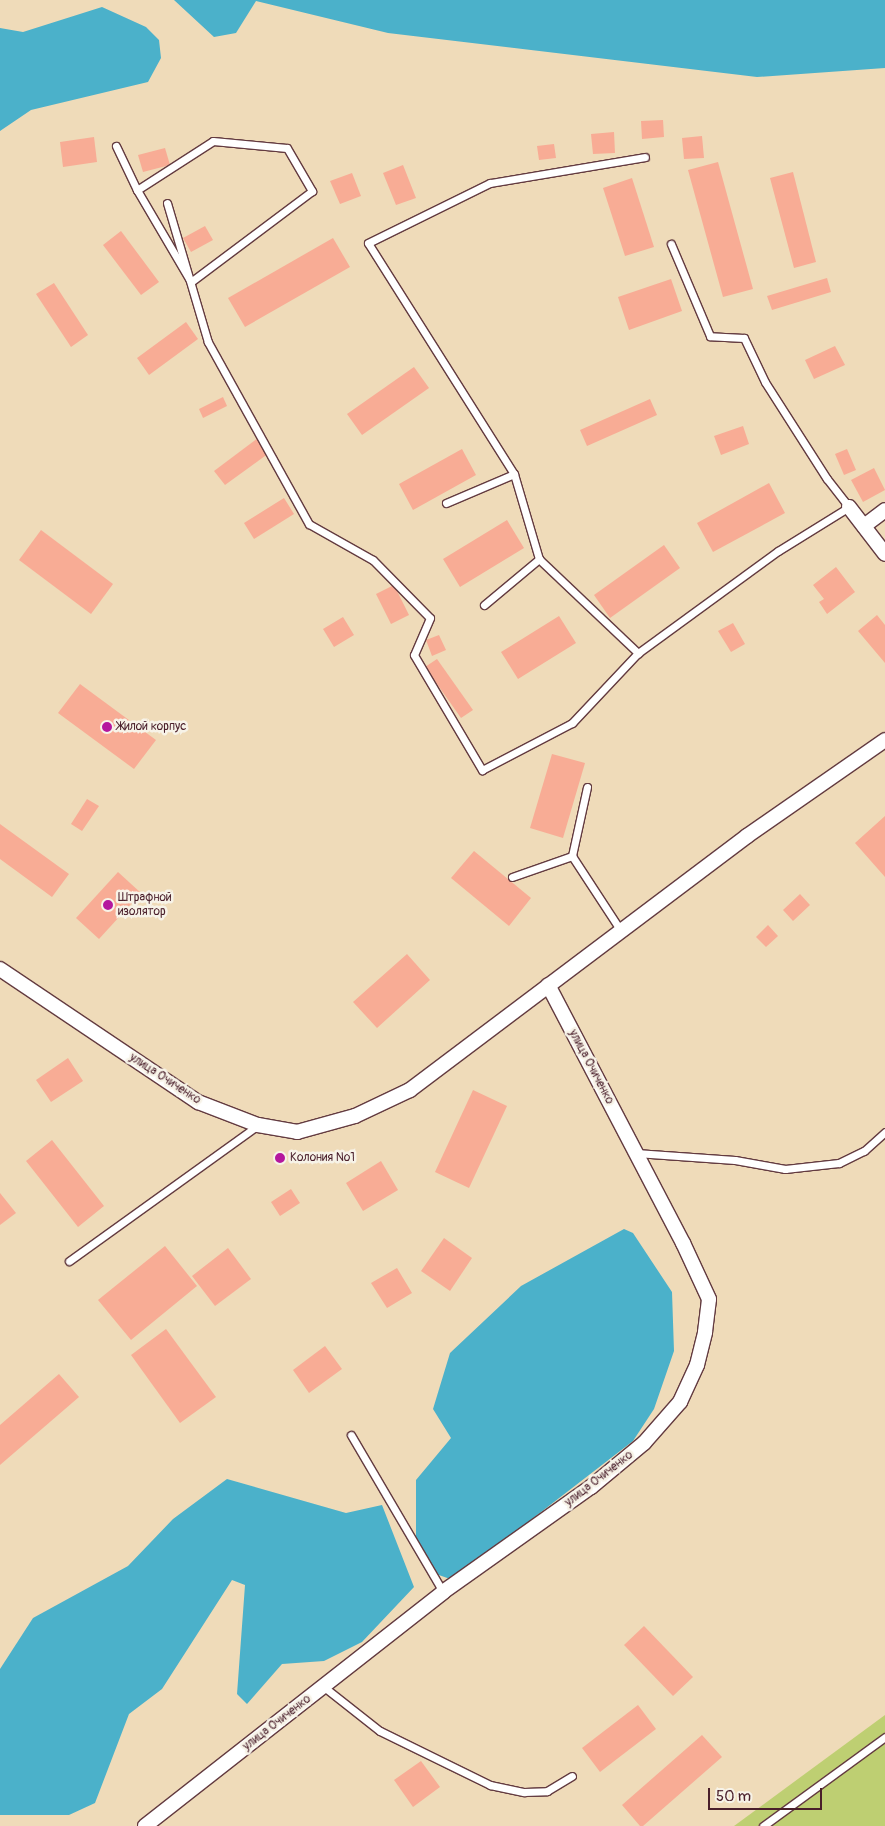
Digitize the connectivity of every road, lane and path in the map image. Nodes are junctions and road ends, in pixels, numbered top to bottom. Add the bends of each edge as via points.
1 (116, 146) dead end
2 (645, 157) dead end
3 (137, 190) junction
4 (167, 203) dead end
5 (671, 244) dead end
6 (190, 282) junction
7 (514, 474) junction
8 (446, 503) dead end
9 (849, 508) junction
10 (885, 510) edge
11 (864, 526) junction
12 (885, 554) edge
13 (539, 559) junction
14 (484, 605) dead end
15 (638, 653) junction
16 (885, 740) edge
17 (587, 788) dead end
18 (572, 856) junction
19 (512, 877) dead end
20 (621, 931) junction
21 (0, 969) edge
22 (548, 985) junction
23 (258, 1125) junction
24 (885, 1132) edge
25 (636, 1153) junction
26 (68, 1261) dead end
27 (351, 1435) dead end
28 (443, 1592) junction
29 (324, 1687) junction
30 (885, 1737) edge
31 (572, 1776) dead end
32 (144, 1826) edge
33 (763, 1826) edge

1 - 3 lane
2 - 7 lane via 490,183 368,243
3 - 6 lane
3 - 6 lane via 213,141 287,148 312,191
4 - 6 lane
5 - 9 lane via 710,336 744,338 765,382
6 - 15 lane via 208,342 309,524 373,560 430,618 414,655 482,770 572,723
7 - 8 lane
7 - 13 lane
9 - 11 street
9 - 15 lane via 778,552
10 - 11 street
11 - 12 street
13 - 14 lane
13 - 15 lane
16 - 20 street, улица Очиченко via 747,836
17 - 18 lane
18 - 19 lane
18 - 20 lane
20 - 22 street, улица Очиченко
21 - 23 street, улица Очиченко via 198,1102
22 - 23 street, улица Очиченко via 410,1090 355,1116 297,1132
22 - 25 street, улица Очиченко
23 - 26 lane
24 - 25 lane via 864,1151 839,1163 785,1169 735,1160
25 - 28 street, улица Очиченко via 709,1299 697,1365 680,1402 644,1443 592,1487
27 - 28 lane
28 - 29 street, улица Очиченко
29 - 31 lane via 380,1731 490,1784 524,1792 547,1792
29 - 32 street, улица Очиченко
30 - 33 lane

